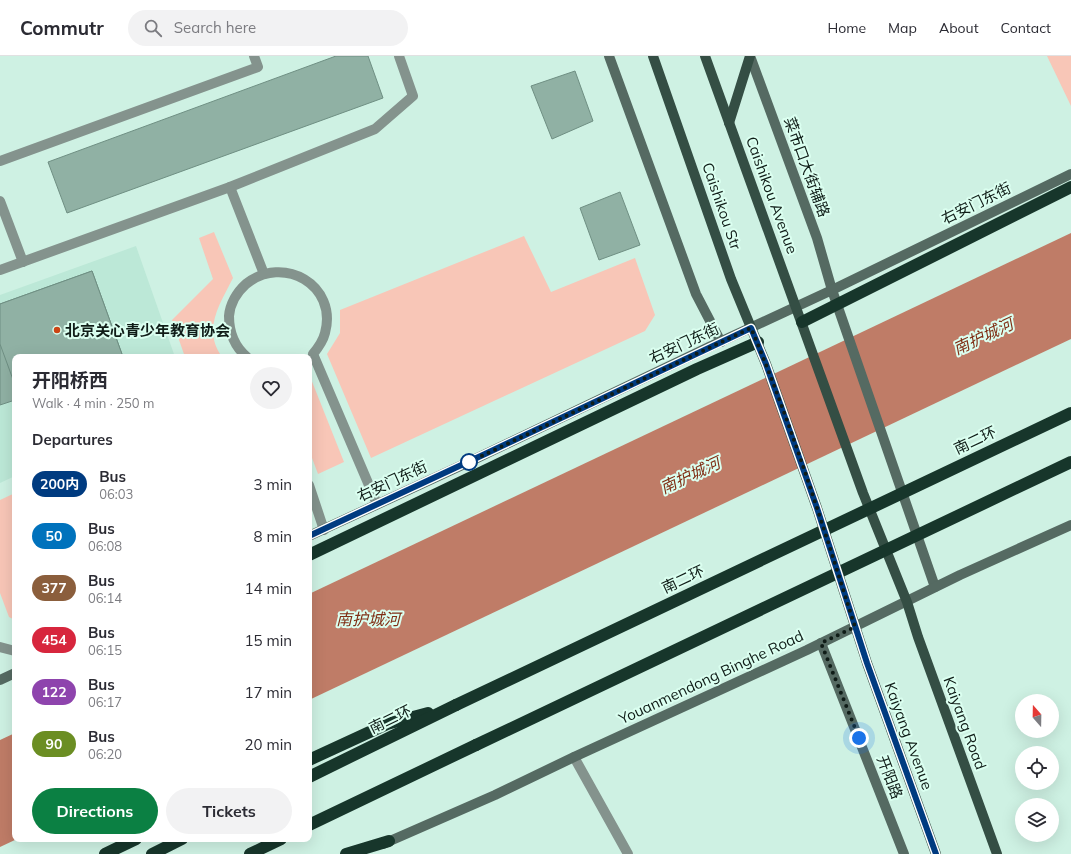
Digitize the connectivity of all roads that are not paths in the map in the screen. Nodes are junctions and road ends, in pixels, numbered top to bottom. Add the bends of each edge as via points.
1 (254, 56) edge
2 (398, 56) edge
3 (609, 56) edge
4 (653, 56) edge
5 (705, 56) edge
6 (750, 56) edge
7 (729, 123) junction
8 (0, 161) edge
9 (1071, 174) edge
10 (230, 187) junction
11 (1071, 187) edge
12 (0, 201) edge
13 (22, 262) junction
14 (0, 270) edge
15 (264, 274) junction
16 (832, 290) junction
17 (837, 305) junction
18 (796, 306) junction
19 (802, 322) junction
20 (751, 328) junction
21 (721, 342) junction
22 (758, 342) junction
23 (244, 354) edge
24 (1071, 413) edge
25 (1071, 462) edge
26 (863, 493) joint
27 (312, 494) edge
28 (377, 504) junction
29 (817, 508) joint
30 (1071, 525) edge
31 (324, 530) junction
32 (312, 535) edge
33 (312, 554) edge
34 (935, 587) junction
35 (907, 602) junction
36 (855, 627) junction
37 (821, 643) junction
38 (0, 647) edge
39 (12, 650) edge
40 (12, 674) edge
41 (0, 680) edge
42 (456, 705) junction
43 (574, 757) junction
44 (312, 759) edge
45 (312, 776) edge
46 (312, 825) edge
47 (389, 841) junction
48 (130, 842) edge
49 (176, 842) edge
50 (275, 842) edge
51 (105, 854) edge
52 (152, 854) edge
53 (250, 854) edge
54 (346, 854) edge
55 (363, 854) edge
56 (628, 854) edge
57 (904, 854) edge
58 (936, 854) edge
59 (997, 854) edge

1 - 8 street via 258,67
2 - 10 street via 412,96 375,129
3 - 21 street via 696,294
4 - 20 main road, Caishikou Str
5 - 7 main road, Caishikou Avenue
6 - 7 main road
6 - 16 street, 菜市口大街辅路 via 818,238
7 - 18 main road, Caishikou Avenue
9 - 16 street, 右安门东街
10 - 13 street
10 - 15 street
11 - 17 highway
12 - 13 street
13 - 14 street
15 - 23 street via 242,287 236,295 230,314 231,334
15 - 28 street via 282,271 295,274 314,286 322,297 327,321 325,334 313,354
16 - 17 street, 菜市口大街辅路
16 - 18 street, 右安门东街
17 - 19 highway
17 - 34 street, 菜市口大街辅路
18 - 19 main road, Caishikou Avenue
18 - 20 street, 右安门东街
19 - 26 main road, Caishikou Avenue
20 - 21 street, 右安门东街
20 - 22 main road, Caishikou Str
21 - 28 street, 右安门东街
22 - 29 main road, Caishikou Str
22 - 33 highway
24 - 42 highway, 南二环, bridge
25 - 46 highway, bridge
26 - 35 main road, Kaiyang Road
27 - 31 street
28 - 31 street, 右安门东街
29 - 36 main road, Kaiyang Avenue
30 - 34 street, Youanmendong Binghe Road
31 - 32 street, 右安门东街
34 - 35 street, Youanmendong Binghe Road
35 - 36 street, Youanmendong Binghe Road
35 - 59 main road, Kaiyang Road
36 - 37 street, Youanmendong Binghe Road
36 - 58 main road, Kaiyang Avenue
37 - 43 street, Youanmendong Binghe Road
37 - 57 street, 开阳路
38 - 39 street
40 - 41 street
42 - 44 highway via 387,724
42 - 45 highway, 南二环
43 - 47 street, Youanmendong Binghe Road
43 - 56 street
47 - 54 highway
47 - 55 street, Youanmendong Binghe Road
48 - 51 highway
49 - 52 highway
50 - 53 highway

